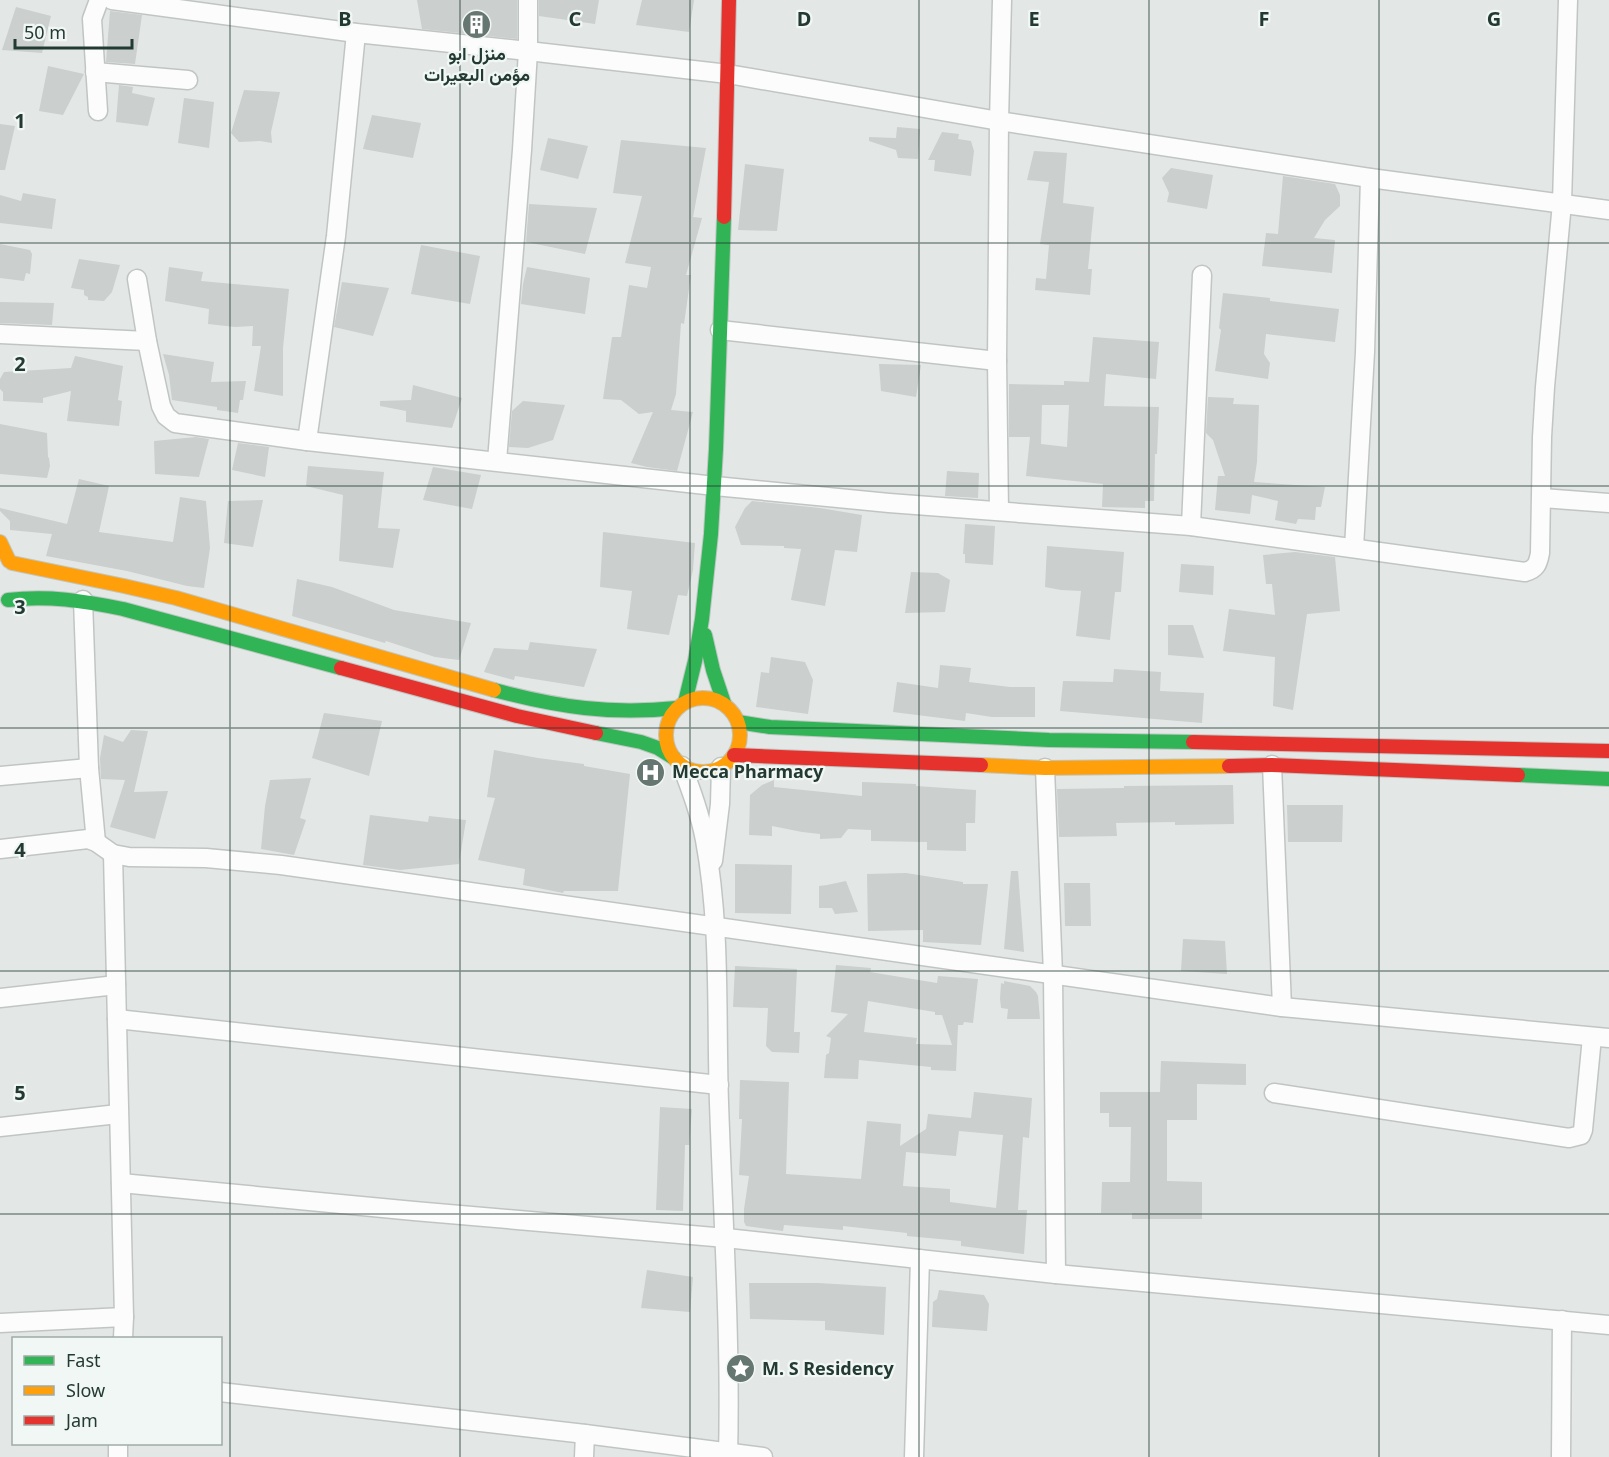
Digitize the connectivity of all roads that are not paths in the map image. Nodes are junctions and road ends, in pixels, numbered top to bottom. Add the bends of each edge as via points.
1 (99, 0) edge
2 (112, 0) edge
3 (528, 0) edge
4 (729, 0) edge
5 (1002, 0) edge
6 (1568, 0) edge
7 (356, 33) junction
8 (528, 51) junction
9 (95, 72) junction
10 (728, 74) junction
11 (188, 80) dead end
12 (98, 111) dead end
13 (999, 121) junction
14 (1370, 177) junction
15 (1562, 203) junction
16 (1609, 210) edge
17 (1202, 275) dead end
18 (137, 279) dead end
19 (720, 330) junction
20 (0, 334) edge
21 (147, 341) junction
22 (997, 361) junction
23 (307, 441) junction
24 (497, 461) junction
25 (715, 486) junction
26 (1542, 498) junction
27 (1609, 503) edge
28 (999, 511) junction
29 (1191, 526) junction
30 (0, 542) edge
31 (1354, 548) junction
32 (7, 560) edge
33 (83, 600) junction
34 (4, 601) edge
35 (704, 605) junction
36 (724, 703) junction
37 (681, 705) junction
38 (642, 712) junction
39 (738, 722) junction
40 (766, 741) junction
41 (641, 742) junction
42 (1609, 751) edge
43 (728, 761) junction
44 (678, 762) junction
45 (1272, 765) junction
46 (89, 768) junction
47 (1045, 768) junction
48 (0, 776) edge
49 (1609, 779) edge
50 (96, 842) junction
51 (0, 849) edge
52 (113, 854) junction
53 (710, 877) junction
54 (715, 927) junction
55 (1053, 975) junction
56 (116, 985) junction
57 (0, 998) edge
58 (1282, 1007) junction
59 (117, 1019) junction
60 (1600, 1038) edge
61 (719, 1085) junction
62 (1274, 1093) dead end
63 (118, 1114) junction
64 (0, 1127) edge
65 (121, 1183) junction
66 (726, 1238) junction
67 (920, 1259) junction
68 (1056, 1274) junction
69 (124, 1317) junction
70 (1562, 1320) junction
71 (0, 1323) edge
72 (1609, 1325) edge
73 (123, 1337) edge
74 (222, 1392) edge
75 (585, 1434) junction
76 (728, 1455) edge
77 (584, 1457) edge
78 (763, 1457) edge
79 (914, 1457) edge
80 (1561, 1457) edge

1 - 9 street via 92,19
2 - 7 street
3 - 8 street
4 - 10 main road
5 - 13 street
6 - 15 street
7 - 8 street
7 - 23 street via 336,236
8 - 10 street
8 - 24 street
9 - 11 street
9 - 12 street
10 - 13 street
10 - 19 main road
13 - 14 street
13 - 22 street
14 - 15 street
14 - 31 street
15 - 16 street
15 - 26 street via 1545,387
17 - 29 street
18 - 21 street
19 - 22 street
19 - 25 main road
20 - 21 street
21 - 23 street via 161,406 175,423
22 - 28 street
23 - 24 street
24 - 25 street
25 - 28 street
25 - 35 main road
26 - 27 street
26 - 31 street via 1538,563 1534,570 1525,572
28 - 29 street
29 - 31 street
30 - 32 main road
32 - 34 main road via 17,570 19,583 14,594
32 - 38 main road via 51,573 128,586 521,698 577,708
33 - 34 main road via 45,596
33 - 41 main road via 517,716
33 - 46 street
35 - 36 main road via 708,655
35 - 37 main road via 696,654
36 - 37 main road via 705,697
36 - 39 main road
37 - 38 main road
37 - 44 main road via 670,717 666,738
38 - 41 main road via 645,728
39 - 40 main road
39 - 43 main road via 739,745
40 - 42 main road via 1048,740
40 - 43 main road
40 - 47 main road
41 - 44 main road
43 - 44 main road via 709,772 695,771
43 - 53 street
44 - 53 street via 696,802
45 - 47 main road
45 - 49 main road
45 - 58 street
46 - 48 street
46 - 50 street
47 - 55 street
50 - 51 street via 77,839
50 - 52 street
52 - 54 street via 281,865
52 - 56 street
53 - 54 street
54 - 55 street
54 - 61 street
55 - 58 street
55 - 68 street
56 - 57 street
56 - 59 street
58 - 60 street
59 - 61 street
59 - 63 street
60 - 62 street via 1583,1130 1576,1137
61 - 66 street
63 - 64 street
63 - 65 street
65 - 66 street
65 - 69 street
66 - 67 street
66 - 76 street
67 - 68 street
67 - 79 street
68 - 70 street
69 - 71 street
69 - 73 street
70 - 72 street
70 - 80 street
74 - 75 street
75 - 76 street
75 - 77 street
76 - 78 street

